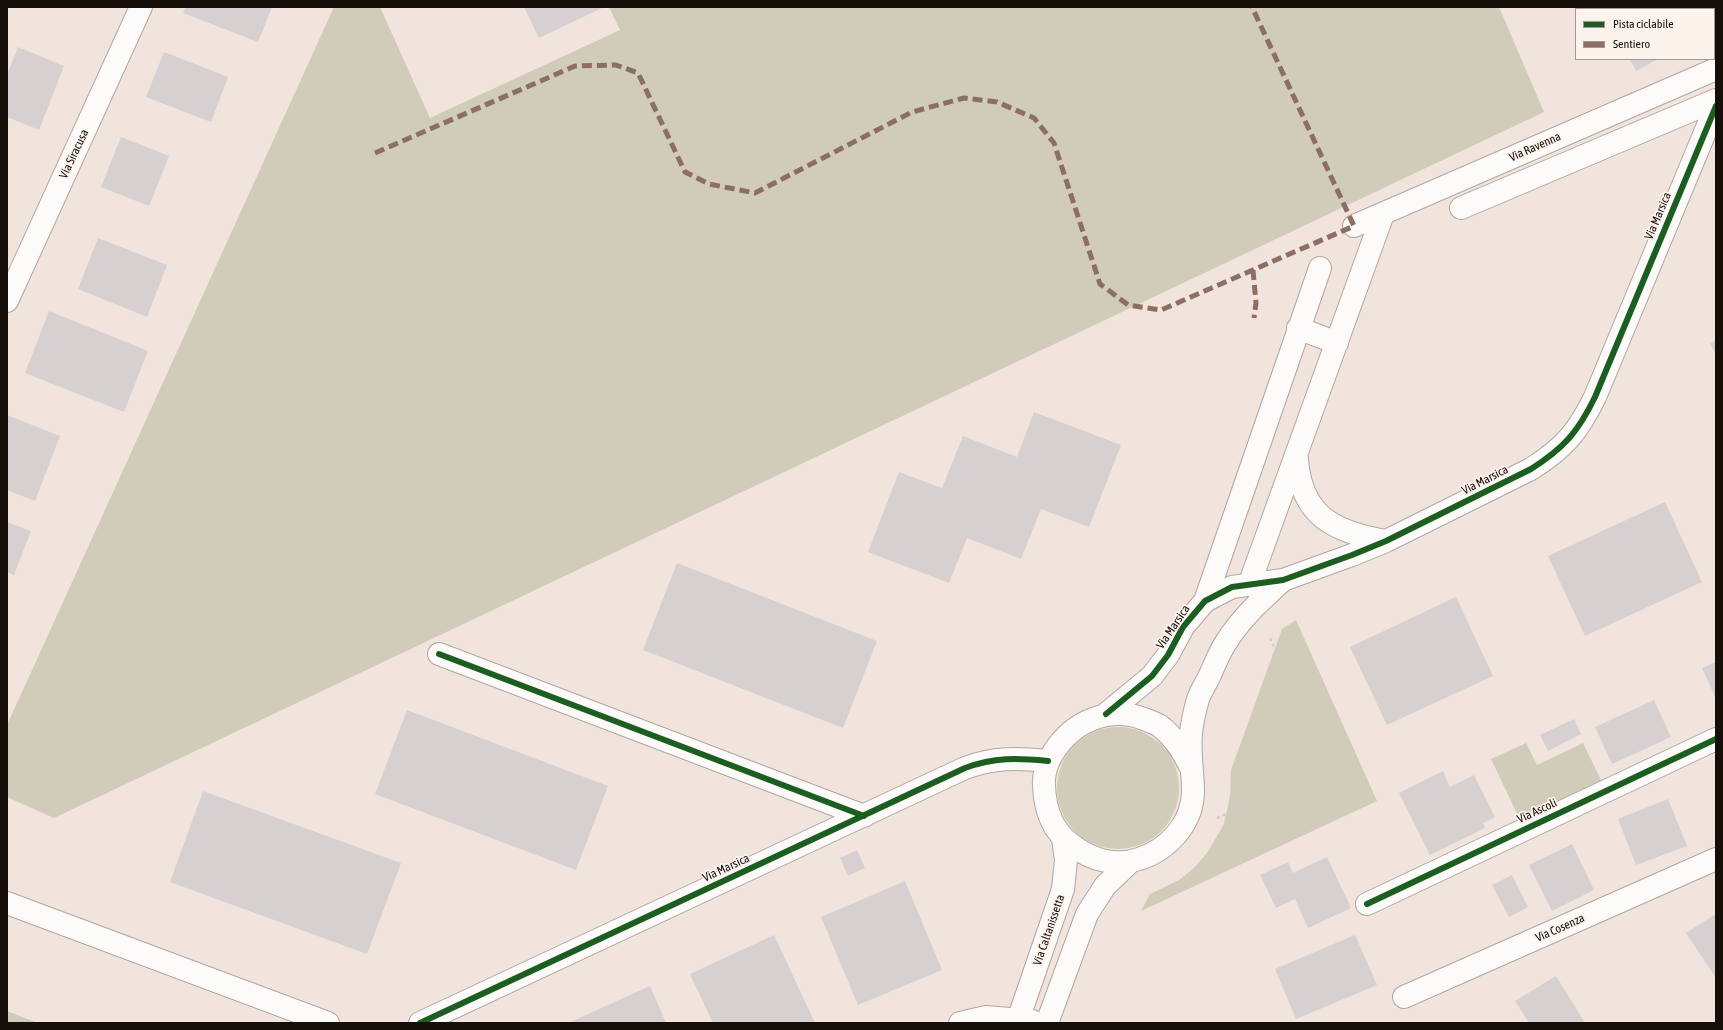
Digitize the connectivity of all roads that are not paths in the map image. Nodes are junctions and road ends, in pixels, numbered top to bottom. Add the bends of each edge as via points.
1 (141, 7) edge
2 (1716, 69) edge
3 (1716, 100) edge
4 (1716, 106) edge
5 (1461, 208) dead end
6 (1383, 214) junction
7 (1354, 226) dead end
8 (1320, 268) dead end
9 (7, 301) edge
10 (1298, 328) junction
11 (1337, 343) junction
12 (1297, 456) junction
13 (1386, 541) junction
14 (1283, 580) junction
15 (1250, 585) junction
16 (1205, 600) junction
17 (439, 654) dead end
18 (1106, 714) junction
19 (1716, 738) edge
20 (1048, 762) junction
21 (1190, 766) junction
22 (864, 816) junction
23 (1063, 839) junction
24 (1716, 859) edge
25 (1130, 862) junction
26 (7, 903) edge
27 (1367, 904) dead end
28 (1404, 997) dead end
29 (1017, 1021) edge
30 (328, 1023) edge
31 (420, 1023) edge
32 (960, 1023) edge
33 (1048, 1023) edge

1 - 9 street, Via Siracusa
2 - 6 street, Via Ravenna
3 - 5 street
4 - 13 street, Via Marsica via 1594,397 1572,436 1531,469
6 - 7 street, Via Ravenna
6 - 11 street
8 - 10 street
10 - 11 street
10 - 16 street
11 - 12 street
12 - 13 street via 1300,485 1311,506 1322,517 1350,533
12 - 15 street
13 - 14 street, Via Marsica
14 - 15 street, Via Marsica
14 - 21 street, Via Marsica via 1250,610 1225,643 1199,698 1191,733
15 - 16 street, Via Marsica via 1232,587
16 - 18 street, Via Marsica via 1183,627 1168,655 1152,676
17 - 22 street
18 - 20 street via 1081,723 1061,740
18 - 21 street via 1133,715 1158,725 1178,743
19 - 27 street, Via Ascoli
20 - 22 street, Via Marsica via 1006,758 979,763
20 - 23 street via 1043,782 1045,802 1051,822
21 - 25 street via 1193,792 1188,818 1173,839 1154,855
22 - 31 street, Via Marsica
23 - 25 street via 1082,854 1108,862
23 - 29 street, Via Caltanissetta via 1066,860 1063,889
24 - 28 street, Via Cosenza
25 - 33 street via 1105,886 1087,914
26 - 30 street
29 - 32 street via 986,1017
29 - 33 street

